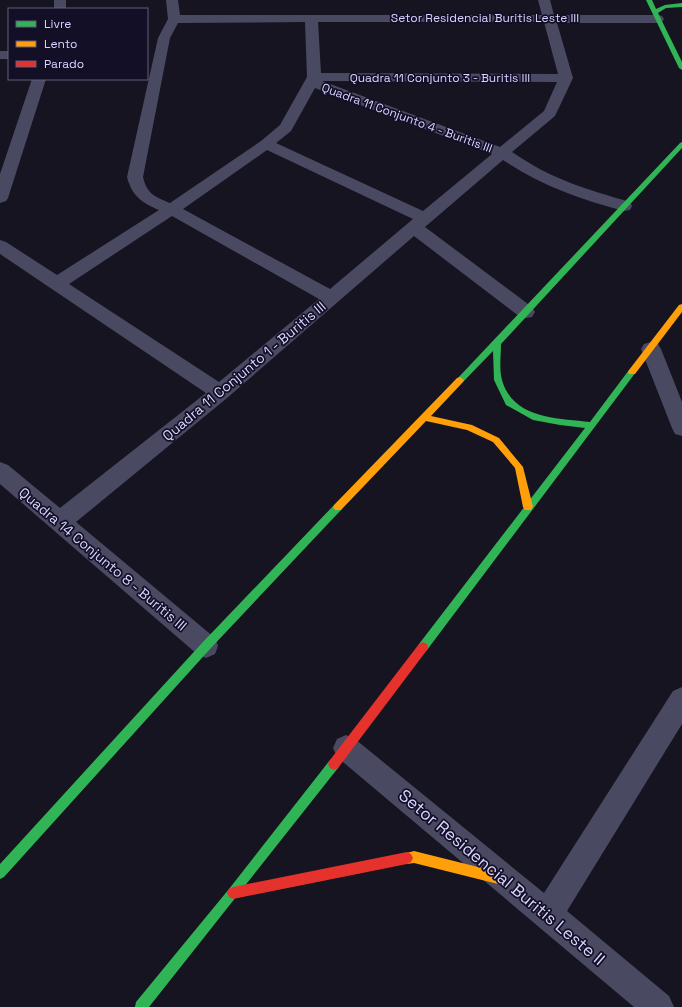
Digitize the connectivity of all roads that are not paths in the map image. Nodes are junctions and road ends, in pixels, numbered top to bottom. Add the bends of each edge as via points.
1 (172, 0) edge
2 (544, 0) edge
3 (649, 0) edge
4 (682, 5) edge
5 (656, 16) junction
6 (311, 18) junction
7 (174, 19) junction
8 (550, 19) junction
9 (682, 68) edge
10 (566, 78) junction
11 (39, 80) edge
12 (312, 80) junction
13 (266, 144) junction
14 (682, 144) edge
15 (503, 153) junction
16 (0, 198) edge
17 (624, 206) junction
18 (172, 209) junction
19 (419, 222) junction
20 (0, 246) edge
21 (56, 284) junction
22 (332, 298) junction
23 (682, 307) edge
24 (526, 312) junction
25 (497, 343) junction
26 (651, 349) junction
27 (220, 393) junction
28 (423, 417) junction
29 (591, 425) junction
30 (682, 428) edge
31 (0, 472) edge
32 (528, 507) junction
33 (60, 521) junction
34 (206, 646) junction
35 (679, 712) edge
36 (346, 748) junction
37 (0, 873) edge
38 (502, 878) junction
39 (233, 893) junction
40 (548, 914) junction
41 (142, 1007) edge
42 (658, 1007) edge

1 - 7 street
2 - 8 street
3 - 5 street
4 - 5 street via 665,7
5 - 8 street, Setor Residencial Buritis Leste III
5 - 9 street
6 - 7 street, Setor Residencial Buritis Leste III via 259,12
6 - 8 street, Setor Residencial Buritis Leste III via 372,12
6 - 12 street
7 - 18 street via 159,39 135,178 136,186 144,198
8 - 10 street
10 - 12 street, Quadra 11 Conjunto 3 - Buritis III
10 - 15 street via 550,113
11 - 16 street
12 - 13 street via 286,128
12 - 15 street, Quadra 11 Conjunto 4 - Buritis III
13 - 18 street
13 - 19 street
14 - 17 street
15 - 17 street, Quadra 11 Conjunto 4 - Buritis III via 528,170 571,190
15 - 19 street
17 - 24 street
18 - 21 street
18 - 22 street
19 - 22 street, Quadra 11 Conjunto 1 - Buritis III
19 - 24 street
20 - 21 street
21 - 27 street
22 - 27 street, Quadra 11 Conjunto 1 - Buritis III
23 - 26 street
24 - 25 street
25 - 28 street
25 - 29 street via 498,380 509,403 532,417
26 - 29 street
26 - 30 street
27 - 33 street, Quadra 11 Conjunto 1 - Buritis III
28 - 32 street via 469,427 496,440 519,467
28 - 34 street
29 - 32 street
31 - 33 street, Quadra 14 Conjunto 8 - Buritis III
32 - 36 street
33 - 34 street, Quadra 14 Conjunto 8 - Buritis III
34 - 37 street
35 - 40 street
36 - 38 street, Setor Residencial Buritis Leste II
36 - 39 street
38 - 39 street via 414,857
38 - 40 street, Setor Residencial Buritis Leste II
39 - 41 street
40 - 42 street, Setor Residencial Buritis Leste II

